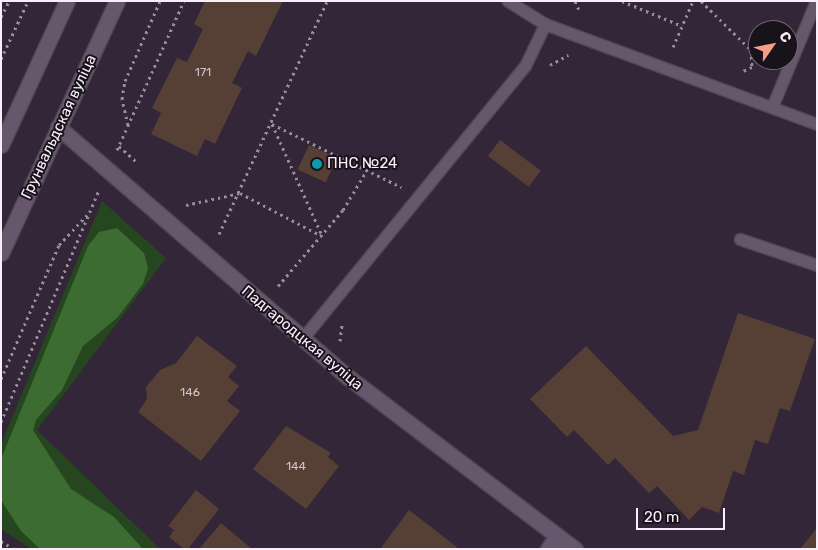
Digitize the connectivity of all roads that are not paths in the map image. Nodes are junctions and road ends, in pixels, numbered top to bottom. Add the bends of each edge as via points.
1 (67, 1) edge
2 (117, 1) edge
3 (508, 1) edge
4 (816, 1) edge
5 (545, 24) junction
6 (772, 107) junction
7 (817, 124) edge
8 (58, 127) junction
9 (1, 145) edge
10 (740, 239) dead end
11 (1, 253) edge
12 (817, 265) edge
13 (302, 339) junction
14 (558, 536) junction
15 (548, 549) edge
16 (575, 549) edge

1 - 9 street
2 - 8 street, Грунвальдская вуліца
3 - 5 lane
4 - 6 lane
5 - 6 lane
5 - 13 lane via 514,82
6 - 7 lane
8 - 11 street, Грунвальдская вуліца
8 - 13 street, Падгародцкая вуліца
10 - 12 lane
13 - 14 street, Падгародцкая вуліца
14 - 15 street
14 - 16 street, Падгародцкая вуліца

